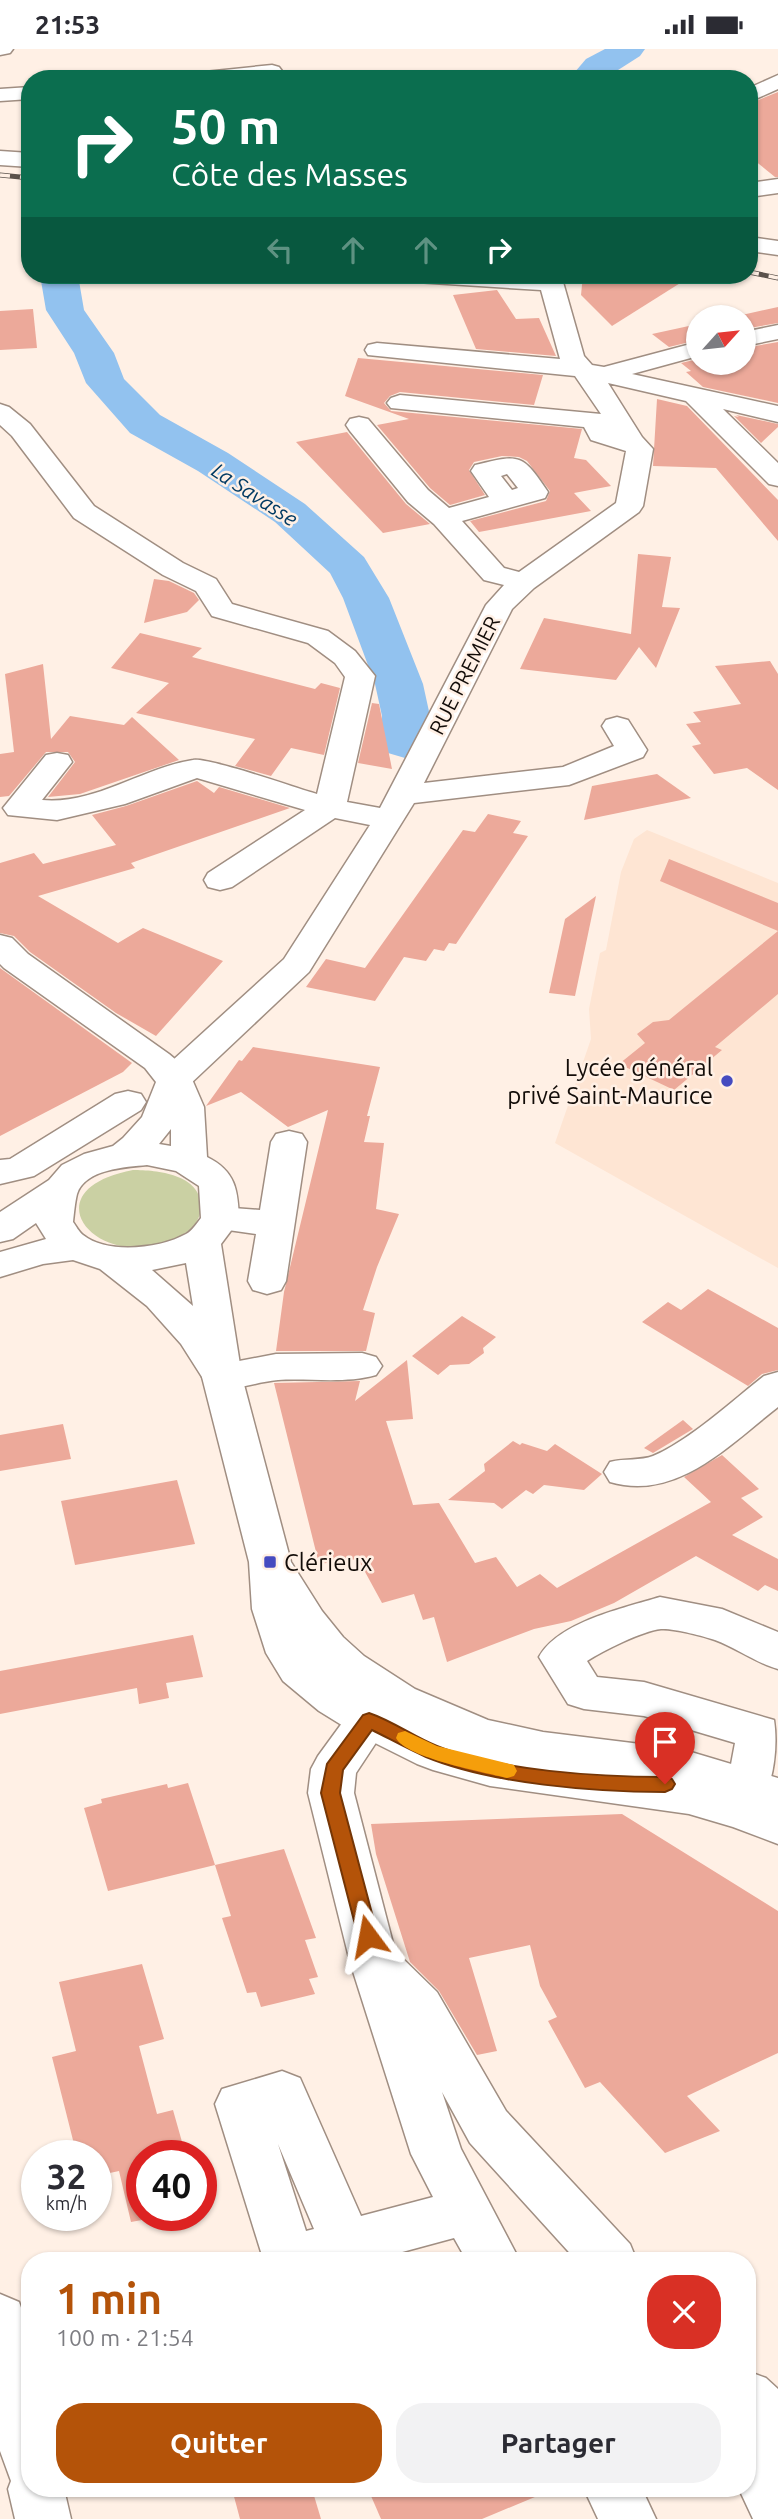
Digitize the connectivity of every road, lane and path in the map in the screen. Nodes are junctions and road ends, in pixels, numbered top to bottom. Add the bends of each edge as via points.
1 (21, 94) edge
2 (0, 95) edge
3 (0, 158) edge
4 (21, 159) edge
5 (778, 186) edge
6 (758, 189) edge
7 (758, 245) edge
8 (778, 248) edge
9 (550, 284) edge
10 (778, 332) edge
11 (756, 337) edge
12 (377, 350) dead end
13 (686, 352) edge
14 (597, 374) junction
15 (696, 397) junction
16 (400, 403) dead end
17 (0, 412) edge
18 (778, 414) edge
19 (359, 425) dead end
20 (632, 442) junction
21 (778, 478) edge
22 (505, 499) dead end
23 (444, 518) junction
24 (524, 582) junction
25 (617, 726) dead end
26 (57, 762) dead end
27 (396, 807) junction
28 (330, 808) junction
29 (220, 880) dead end
30 (0, 945) edge
31 (175, 1078) junction
32 (128, 1102) dead end
33 (289, 1142) dead end
34 (125, 1155) junction
35 (188, 1162) junction
36 (10, 1170) edge
37 (67, 1182) junction
38 (276, 1223) junction
39 (0, 1230) edge
40 (210, 1230) junction
41 (76, 1247) junction
42 (114, 1261) junction
43 (0, 1265) edge
44 (267, 1281) dead end
45 (362, 1366) dead end
46 (222, 1377) junction
47 (778, 1386) edge
48 (625, 1472) dead end
49 (778, 1653) edge
50 (388, 1712) junction
51 (610, 1785) junction
52 (764, 1791) edge
53 (778, 1826) edge
54 (374, 1962) junction
55 (467, 2211) junction
56 (346, 2243) junction
57 (284, 2252) edge
58 (314, 2252) edge
59 (489, 2252) edge
60 (603, 2252) edge
61 (11, 2329) edge
62 (21, 2399) edge
63 (756, 2421) edge
64 (38, 2497) edge
65 (616, 2497) edge
66 (778, 2509) edge
67 (43, 2519) edge
68 (628, 2519) edge

1 - 2 street
3 - 4 street
5 - 6 street
7 - 8 street
9 - 14 street, RUE PREMIER via 572,358
10 - 11 street
12 - 14 street
13 - 14 street
14 - 15 street
14 - 20 street, RUE PREMIER
15 - 18 street
15 - 21 street
16 - 20 street via 594,420 600,434
17 - 28 street via 21,430 84,512 206,585 222,610 318,636 345,657 360,676
19 - 23 street via 418,496
20 - 24 street, RUE PREMIER via 640,449 629,506
22 - 23 street
23 - 24 street via 494,574
24 - 27 street, RUE PREMIER via 500,605
25 - 27 street via 632,750 569,776
26 - 28 street via 19,808 57,811 196,768
27 - 28 street
27 - 31 street, RUE PREMIER via 297,965
28 - 29 street
30 - 31 street
31 - 34 street via 168,1107
31 - 35 street via 188,1109
32 - 36 street
33 - 38 street
34 - 35 street
34 - 37 street via 105,1159
35 - 40 street via 219,1189 222,1206
36 - 37 street
37 - 39 street
37 - 41 street via 53,1203 54,1219 61,1234
38 - 40 street
38 - 44 street
40 - 42 street via 161,1259
40 - 46 street
41 - 42 street
41 - 43 street via 38,1252
42 - 46 street via 176,1308
45 - 46 street via 276,1367
46 - 50 street via 270,1562 274,1609 288,1653 299,1669 335,1699
47 - 48 street via 696,1449 659,1471
49 - 52 street via 722,1625 660,1613 591,1637 561,1657 584,1692 644,1699 758,1732 756,1761
50 - 51 street via 433,1752 490,1768
50 - 52 street via 540,1749 681,1767
50 - 54 street via 334,1769 331,1793
51 - 52 street via 665,1784 725,1795
51 - 53 street via 689,1796
54 - 55 street via 437,2154
54 - 60 street via 421,2007 488,2127
55 - 56 street
55 - 59 street
56 - 57 street via 282,2092 240,2104
56 - 58 street
61 - 62 street
63 - 66 street
64 - 67 street
65 - 68 street

